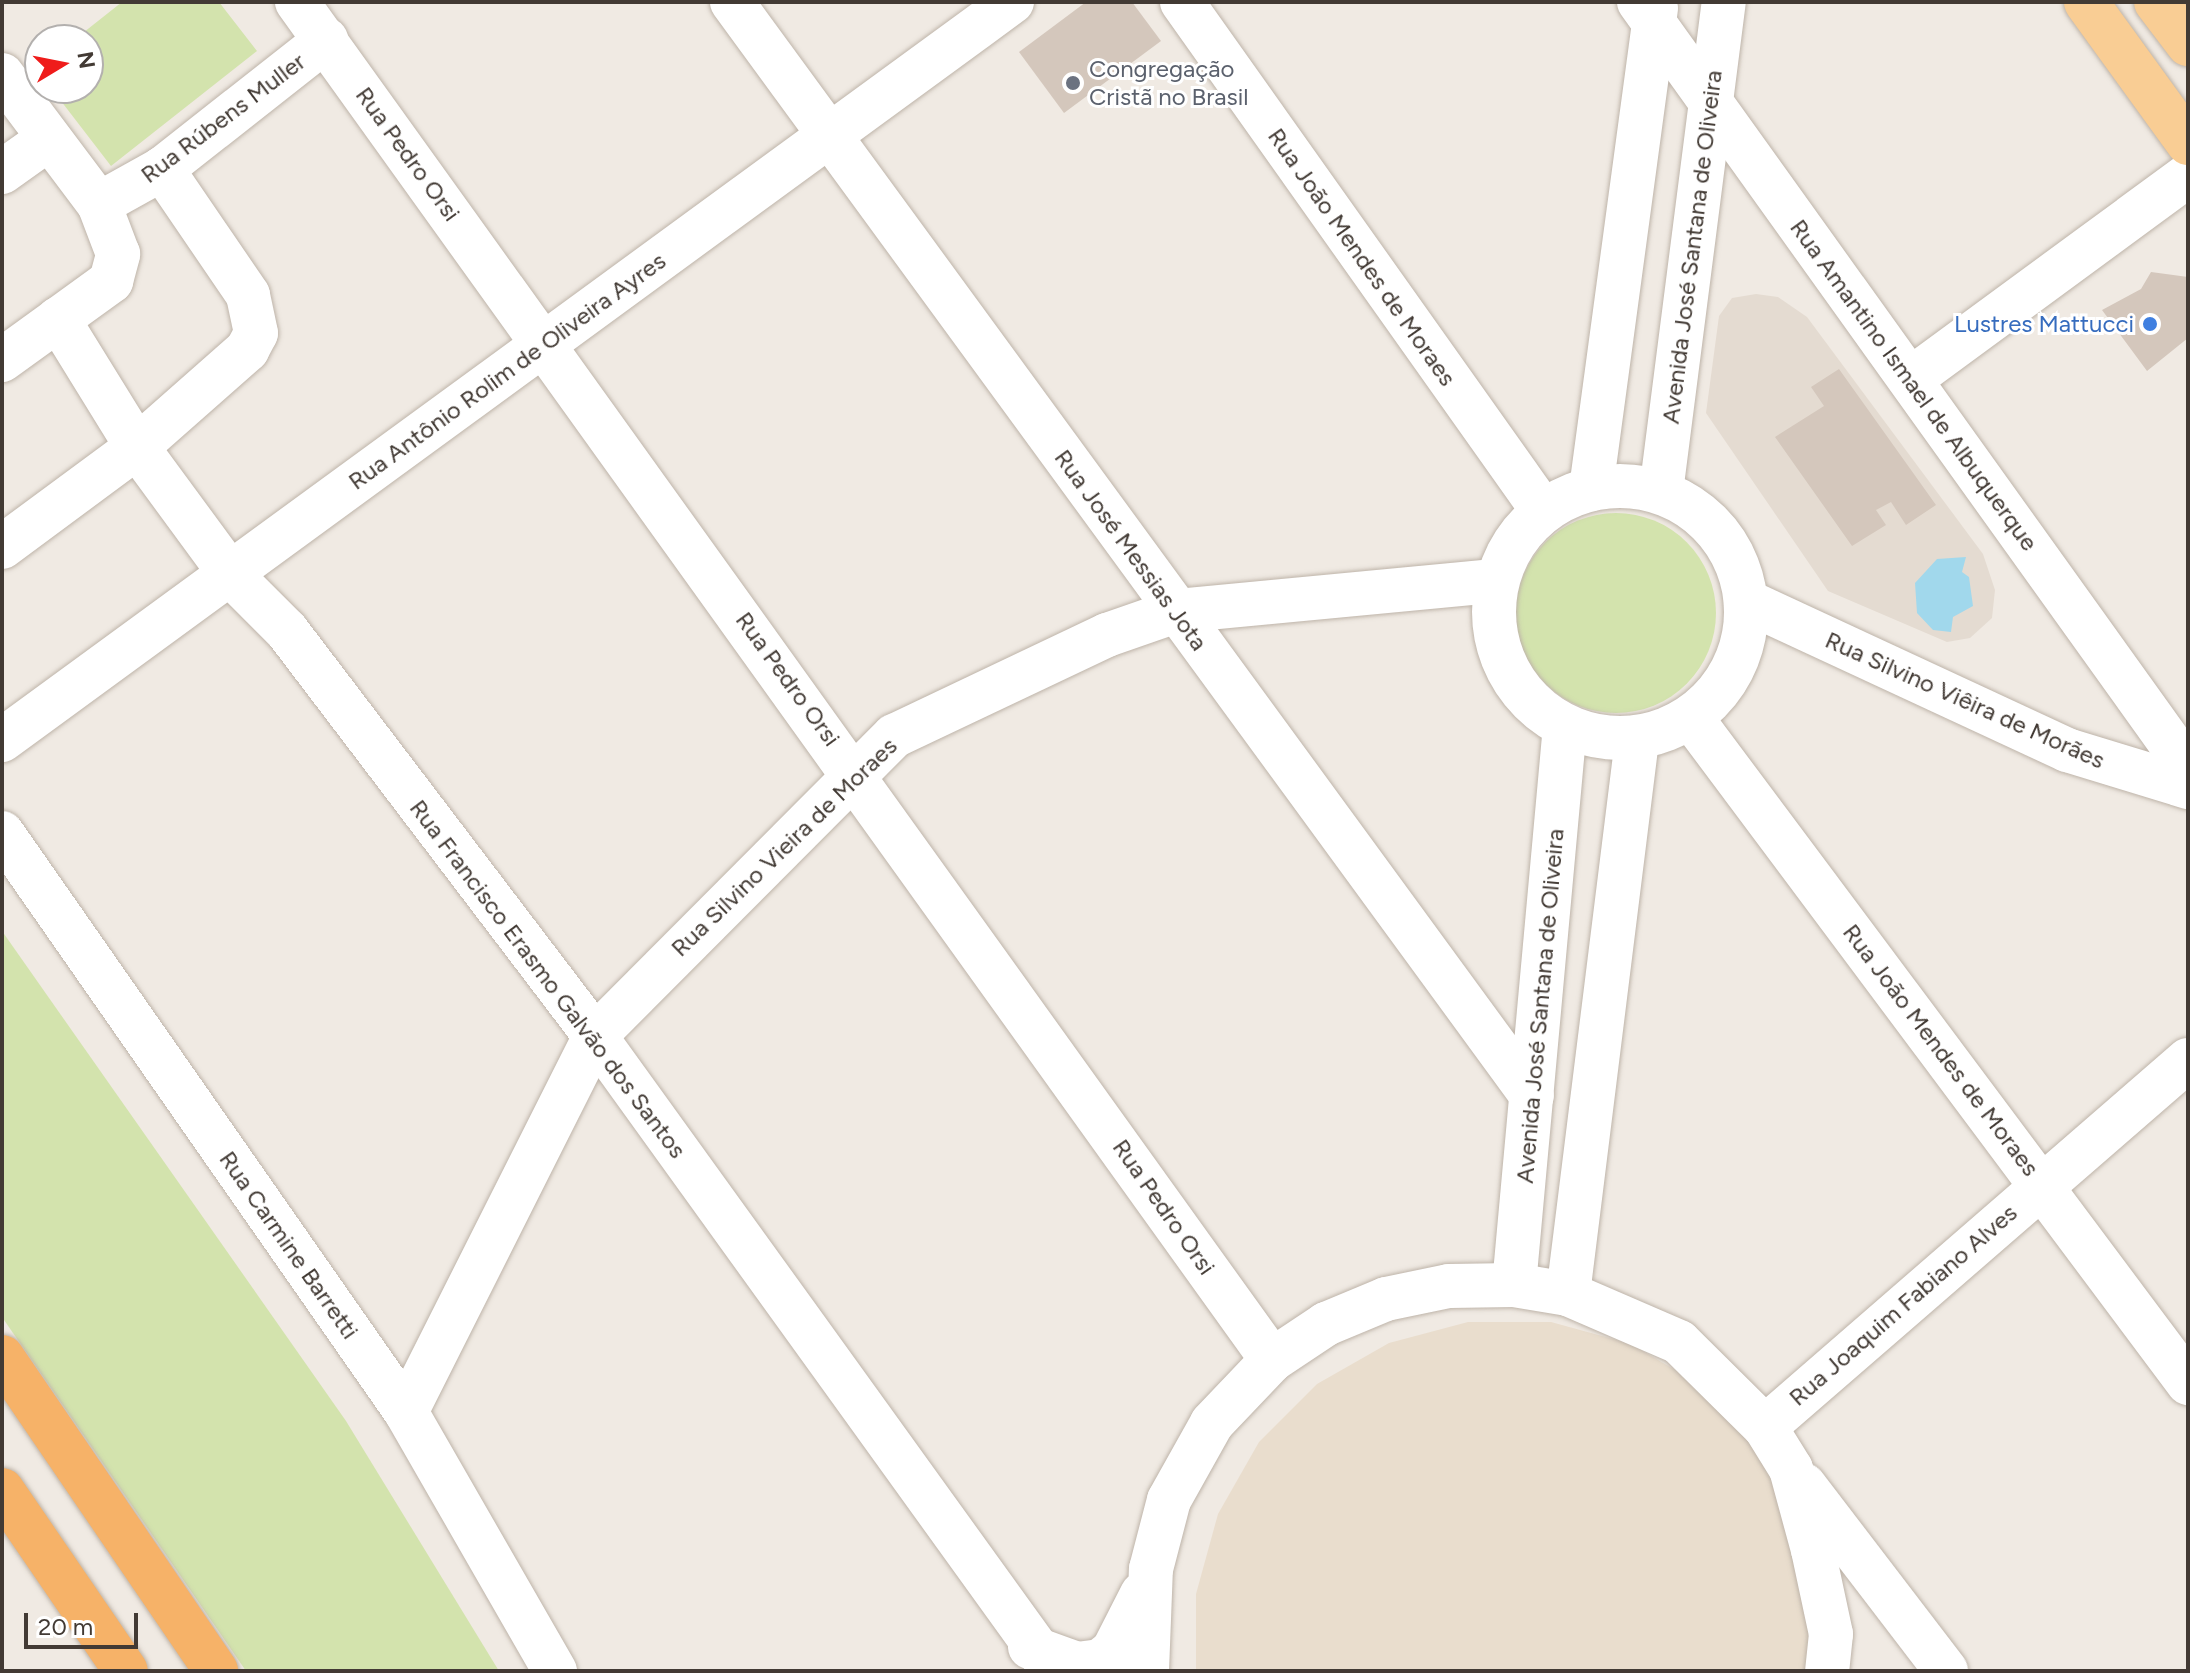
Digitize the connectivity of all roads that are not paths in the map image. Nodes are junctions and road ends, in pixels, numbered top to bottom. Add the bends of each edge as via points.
1 (297, 2) edge
2 (732, 2) edge
3 (1012, 2) edge
4 (1182, 2) edge
5 (1724, 2) edge
6 (2086, 2) edge
7 (2156, 2) edge
8 (1650, 9) edge
9 (326, 40) junction
10 (2188, 44) edge
11 (2, 75) edge
12 (1711, 110) junction
13 (827, 134) junction
14 (47, 140) junction
15 (2188, 143) edge
16 (162, 169) junction
17 (2, 172) edge
18 (2188, 175) edge
19 (99, 204) junction
20 (58, 319) junction
21 (546, 344) junction
22 (2, 360) edge
23 (1912, 378) junction
24 (137, 447) junction
25 (1591, 489) junction
26 (1661, 492) junction
27 (1543, 511) junction
28 (2, 547) edge
29 (231, 575) junction
30 (1494, 581) junction
31 (1746, 601) junction
32 (1176, 611) junction
33 (1692, 719) junction
34 (1565, 726) junction
35 (2, 740) edge
36 (1637, 740) junction
37 (2188, 768) edge
38 (856, 774) junction
39 (2188, 787) edge
40 (2, 833) edge
41 (595, 1036) junction
42 (2188, 1060) edge
43 (1532, 1096) junction
44 (2041, 1183) junction
45 (1514, 1285) junction
46 (1568, 1294) junction
47 (2, 1357) edge
48 (1272, 1360) junction
49 (2188, 1383) edge
50 (406, 1412) junction
51 (1765, 1427) junction
52 (1791, 1469) junction
53 (2, 1490) edge
54 (1151, 1569) junction
55 (59, 1571) junction
56 (1829, 1652) edge
57 (1041, 1659) edge
58 (1941, 1665) edge
59 (101, 1671) edge
60 (126, 1671) edge
61 (216, 1671) edge
62 (555, 1671) edge
63 (1147, 1671) edge

1 - 9 street, Rua Pedro Orsi
2 - 13 street, Rua José Messias Jota
3 - 13 street, Rua Antônio Rolim de Oliveira Ayres
4 - 27 street, Rua João Mendes de Moraes
5 - 12 street, Avenida José Santana de Oliveira
6 - 15 main road
7 - 10 main road
8 - 12 street, Rua Amantino Ismael de Albuquerque
8 - 25 street
9 - 16 street, Rua Rúbens Muller
9 - 21 street, Rua Pedro Orsi
11 - 14 street
12 - 23 street, Rua Amantino Ismael de Albuquerque
12 - 26 street, Avenida José Santana de Oliveira
13 - 21 street, Rua Antônio Rolim de Oliveira Ayres
13 - 32 street, Rua José Messias Jota
14 - 17 street
14 - 19 street
16 - 19 street, Rua Rúbens Muller
16 - 24 street via 248,295 256,333 247,350
18 - 23 street
19 - 20 street via 118,268 111,281
20 - 22 street
20 - 24 street, Rua Francisco Erasmo Galvão dos Santos
21 - 29 street, Rua Antônio Rolim de Oliveira Ayres
21 - 38 street, Rua Pedro Orsi
23 - 37 street, Rua Amantino Ismael de Albuquerque
24 - 28 street
24 - 29 street, Rua Francisco Erasmo Galvão dos Santos
25 - 26 street
25 - 27 street
26 - 31 street via 1716,529 1734,557
27 - 30 street via 1520,534
29 - 35 street, Rua Antônio Rolim de Oliveira Ayres
29 - 41 street, Rua Francisco Erasmo Galvão dos Santos via 287,631
30 - 32 street, Rua Silvino Vieira de Moraes
30 - 34 street via 1497,644 1519,691
31 - 33 street via 1742,650 1730,677
31 - 39 street, Rua Silvino Viêira de Morães via 2067,750
32 - 38 street, Rua Silvino Vieira de Moraes via 1107,635 894,736
32 - 43 street, Rua José Messias Jota
33 - 36 street
33 - 44 street, Rua João Mendes de Moraes
34 - 36 street via 1597,739
34 - 43 street, Avenida José Santana de Oliveira
36 - 46 street
38 - 41 street, Rua Silvino Vieira de Moraes
38 - 48 street, Rua Pedro Orsi
40 - 50 street, Rua Carmine Barretti
41 - 50 street, Rua Silvino Vieira de Moraes
41 - 57 street, Rua Francisco Erasmo Galvão dos Santos
42 - 44 street, Rua Joaquim Fabiano Alves
43 - 45 street, Avenida José Santana de Oliveira
44 - 49 street, Rua João Mendes de Moraes
44 - 51 street, Rua Joaquim Fabiano Alves
45 - 46 street
45 - 48 street via 1449,1286 1386,1299 1326,1324
46 - 51 street via 1679,1342
47 - 61 highway
48 - 54 street via 1212,1423 1169,1500
50 - 62 street, Rua Carmine Barretti
51 - 52 street
52 - 56 street
52 - 58 street
53 - 55 highway
54 - 57 street via 1127,1627 1100,1661
54 - 63 street
55 - 59 highway
55 - 60 highway
56 - 58 street via 1851,1618 1881,1617

